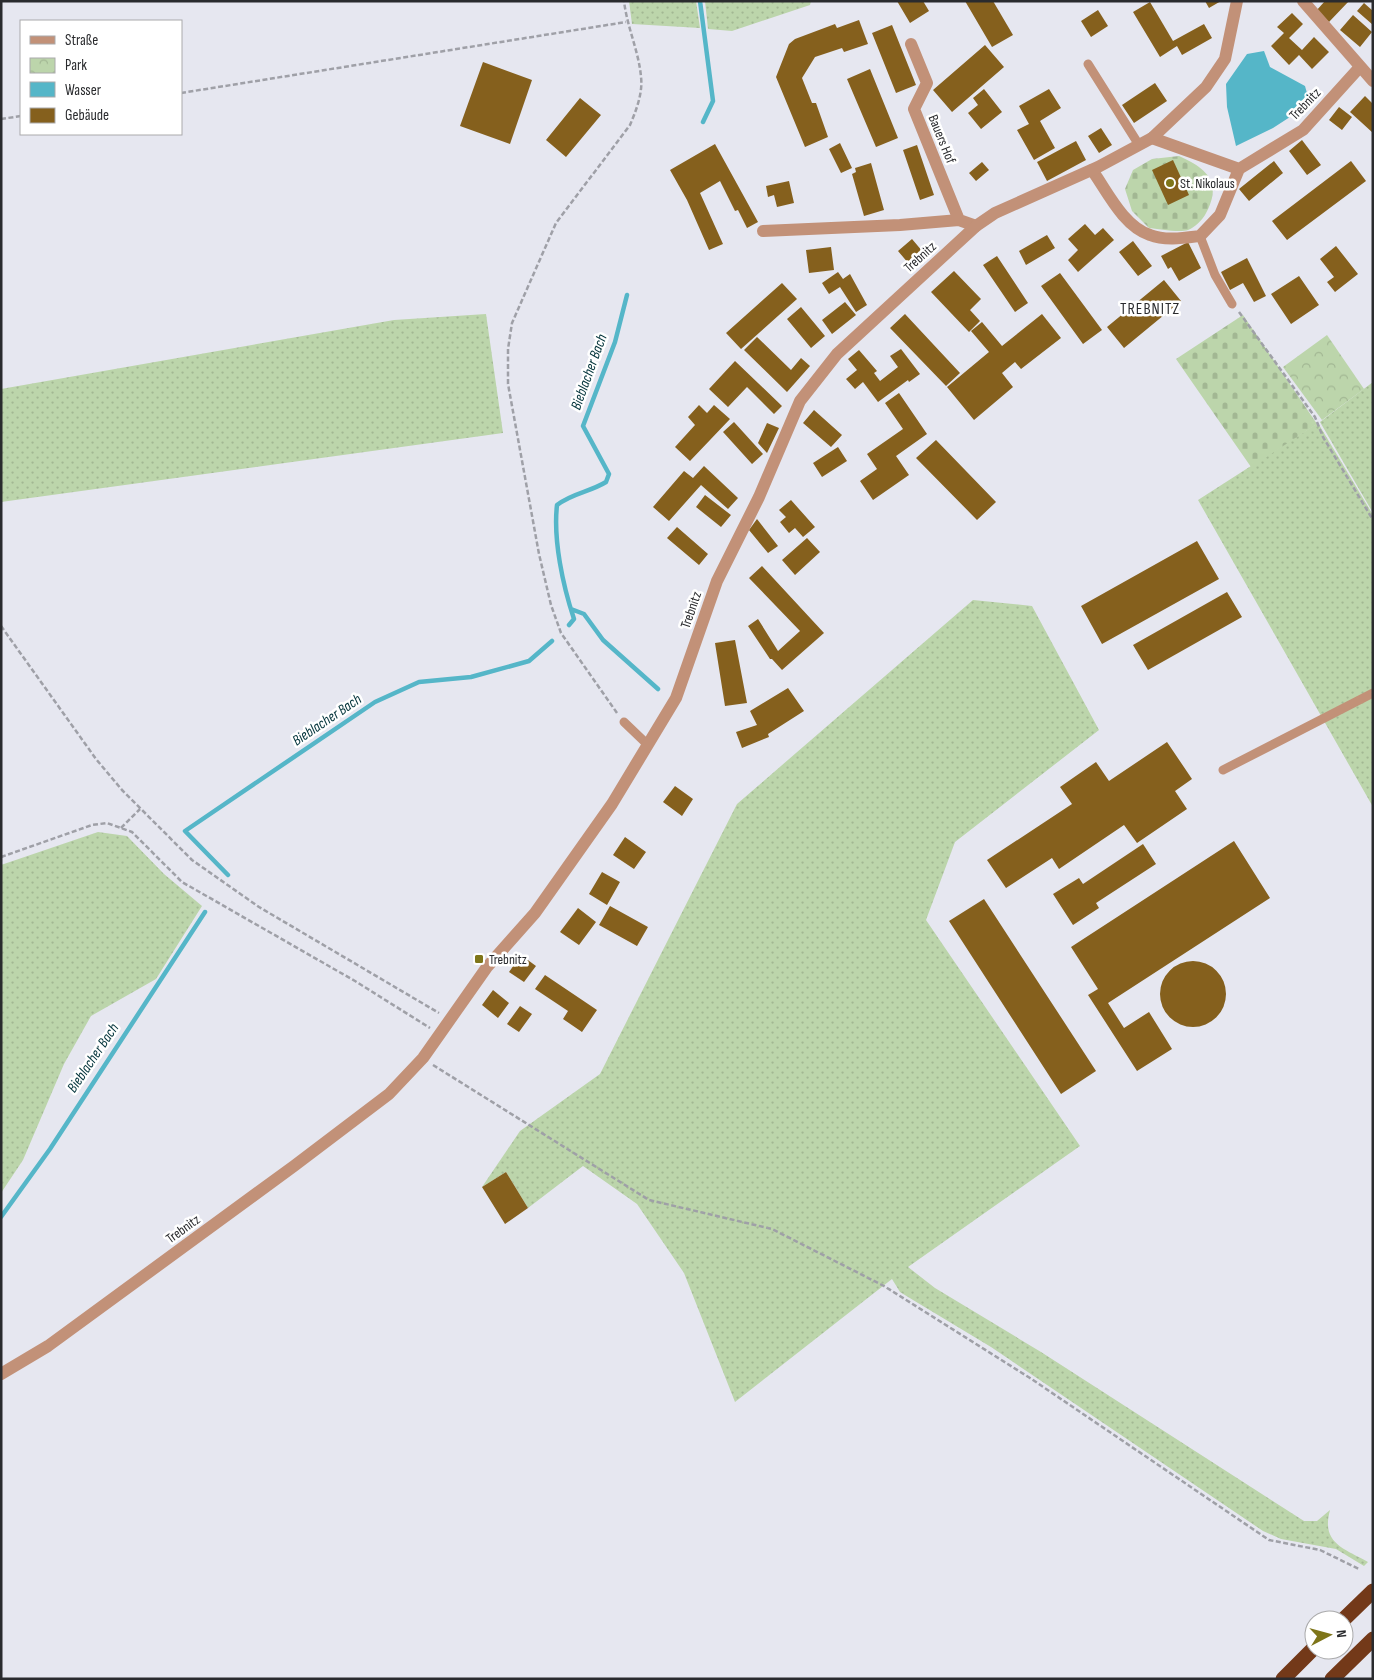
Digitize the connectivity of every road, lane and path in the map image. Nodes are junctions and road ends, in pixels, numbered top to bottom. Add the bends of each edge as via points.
1 (624, 1) edge
2 (1237, 1) edge
3 (1303, 1) edge
4 (626, 22) junction
5 (911, 44) dead end
6 (1088, 64) dead end
7 (1359, 68) junction
8 (1373, 81) edge
9 (182, 93) edge
10 (20, 116) edge
11 (1, 119) edge
12 (1152, 138) junction
13 (1139, 145) junction
14 (1092, 170) junction
15 (1239, 170) junction
16 (958, 220) junction
17 (976, 226) junction
18 (763, 231) dead end
19 (1200, 236) junction
20 (1232, 304) joint
21 (1373, 520) edge
22 (1, 626) edge
23 (1373, 693) edge
24 (624, 722) joint
25 (648, 745) junction
26 (1223, 770) dead end
27 (140, 808) junction
28 (121, 828) junction
29 (1, 857) edge
30 (450, 1020) junction
31 (440, 1034) junction
32 (423, 1058) junction
33 (1, 1374) edge
34 (1359, 1569) dead end
35 (1373, 1591) edge
36 (1354, 1610) edge
37 (1373, 1639) edge
38 (1304, 1658) edge
39 (1282, 1679) edge
40 (1332, 1679) edge

1 - 4 path
2 - 12 street via 1225,59 1206,87
3 - 7 street
4 - 9 path
4 - 24 path via 642,77 638,108 630,125 556,222 512,322 508,348 508,375 530,509 551,605 561,633
5 - 16 street, Bauers Hof via 927,83 914,109
6 - 13 lane
7 - 8 street
7 - 15 street, Trebnitz via 1303,130
10 - 11 path
12 - 13 street
12 - 15 street
13 - 14 street
14 - 17 street via 995,213
14 - 19 street via 1128,221 1149,235 1173,239
15 - 19 street via 1220,215
16 - 17 street, Trebnitz
16 - 18 street, Trebnitz
17 - 25 street, Trebnitz via 837,354 800,401 759,497 717,581 676,698
19 - 20 lane via 1215,275
20 - 21 path via 1315,418
22 - 27 path via 96,759
23 - 26 lane
24 - 25 lane
25 - 30 street, Trebnitz via 612,804 535,913 487,967
27 - 28 path
27 - 30 path via 192,860 217,879
28 - 29 path via 107,823 92,825
28 - 31 path via 132,832 182,882 355,981
30 - 31 street, Trebnitz
31 - 32 street, Trebnitz
32 - 33 street, Trebnitz via 389,1094 302,1160 48,1346
32 - 34 path via 649,1200 772,1229 884,1286 1030,1378 1270,1540 1320,1550
35 - 36 highway
37 - 40 highway
38 - 39 highway

